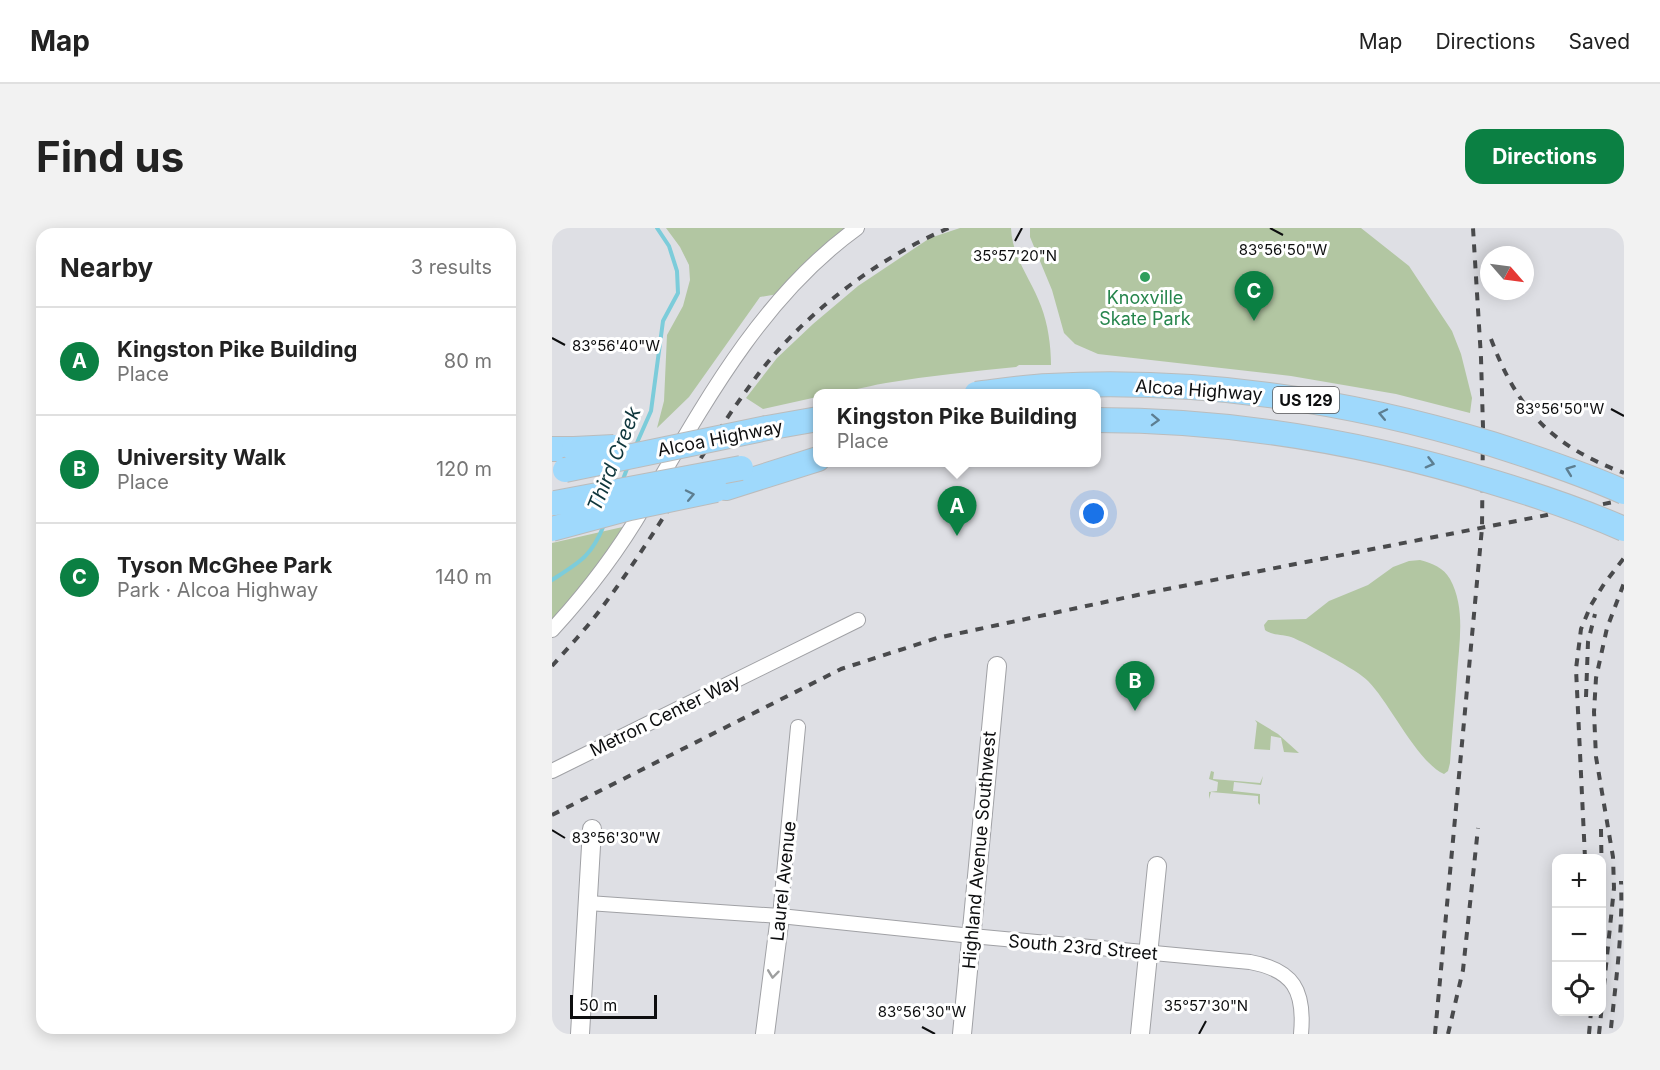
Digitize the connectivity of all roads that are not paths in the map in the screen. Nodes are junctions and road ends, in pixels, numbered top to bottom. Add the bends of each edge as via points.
1 (856, 228) edge
2 (1017, 389) edge
3 (813, 420) edge
4 (1101, 420) edge
5 (813, 458) edge
6 (813, 459) edge
7 (561, 460) edge
8 (1624, 492) edge
9 (554, 504) edge
10 (552, 529) edge
11 (1624, 530) edge
12 (858, 620) dead end
13 (552, 630) edge
14 (997, 666) dead end
15 (798, 727) dead end
16 (552, 771) edge
17 (592, 829) dead end
18 (1157, 866) dead end
19 (588, 903) junction
20 (780, 916) junction
21 (972, 936) junction
22 (1149, 953) junction
23 (580, 1034) edge
24 (765, 1034) edge
25 (962, 1034) edge
26 (1140, 1034) edge
27 (1301, 1034) edge

1 - 13 street via 829,248 758,324 711,392 628,534
8 -> 2 highway, Alcoa Highway / US 129, bridge via 1538,458 1402,418 1337,405 1212,388 1139,385
3 - 7 highway, Alcoa Highway, bridge via 692,443
4 -> 11 highway, Alcoa Highway / US 129, bridge via 1220,424 1348,444 1532,494
5 - 9 highway, Alcoa Highway, bridge
10 -> 6 highway, bridge via 726,488
12 - 16 street, Metron Center Way
14 - 21 street, Highland Avenue Southwest
15 - 20 street, Laurel Avenue
17 - 19 street
18 - 22 street
19 - 20 street, South 23rd Street
19 - 23 street
20 - 21 street, South 23rd Street
20 -> 24 street, Laurel Avenue
21 - 22 street, South 23rd Street
21 - 25 street, Highland Avenue Southwest
22 - 26 street
22 - 27 street, South 23rd Street via 1267,965 1296,988 1303,1014

